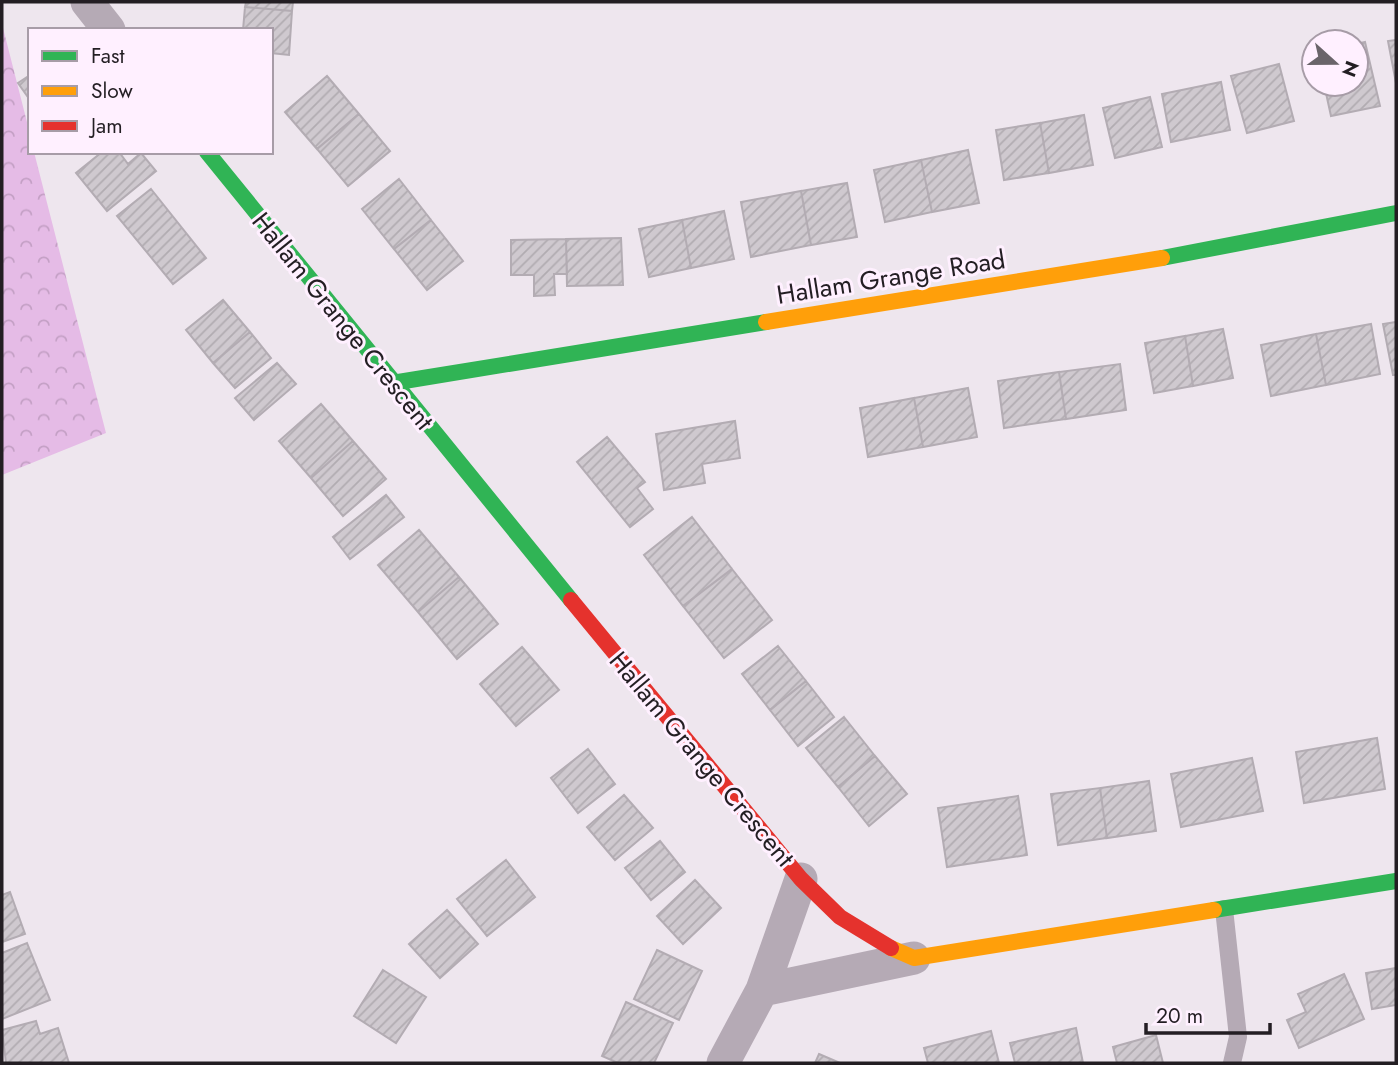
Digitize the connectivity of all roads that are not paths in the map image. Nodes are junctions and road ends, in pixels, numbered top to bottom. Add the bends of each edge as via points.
1 (86, 2) edge
2 (107, 28) edge
3 (209, 154) edge
4 (1396, 213) edge
5 (392, 383) junction
6 (801, 879) junction
7 (1396, 881) edge
8 (1224, 909) junction
9 (914, 958) junction
10 (762, 990) junction
11 (723, 1063) edge
12 (1232, 1063) edge

1 - 2 street
3 - 5 street, Hallam Grange Crescent
4 - 5 street, Hallam Grange Road via 1198,252
5 - 6 street, Hallam Grange Crescent
6 - 9 street, Hallam Grange Crescent via 833,915 870,939
6 - 10 street
7 - 8 street
8 - 9 street
8 - 12 lane via 1238,1037
9 - 10 street
10 - 11 street

